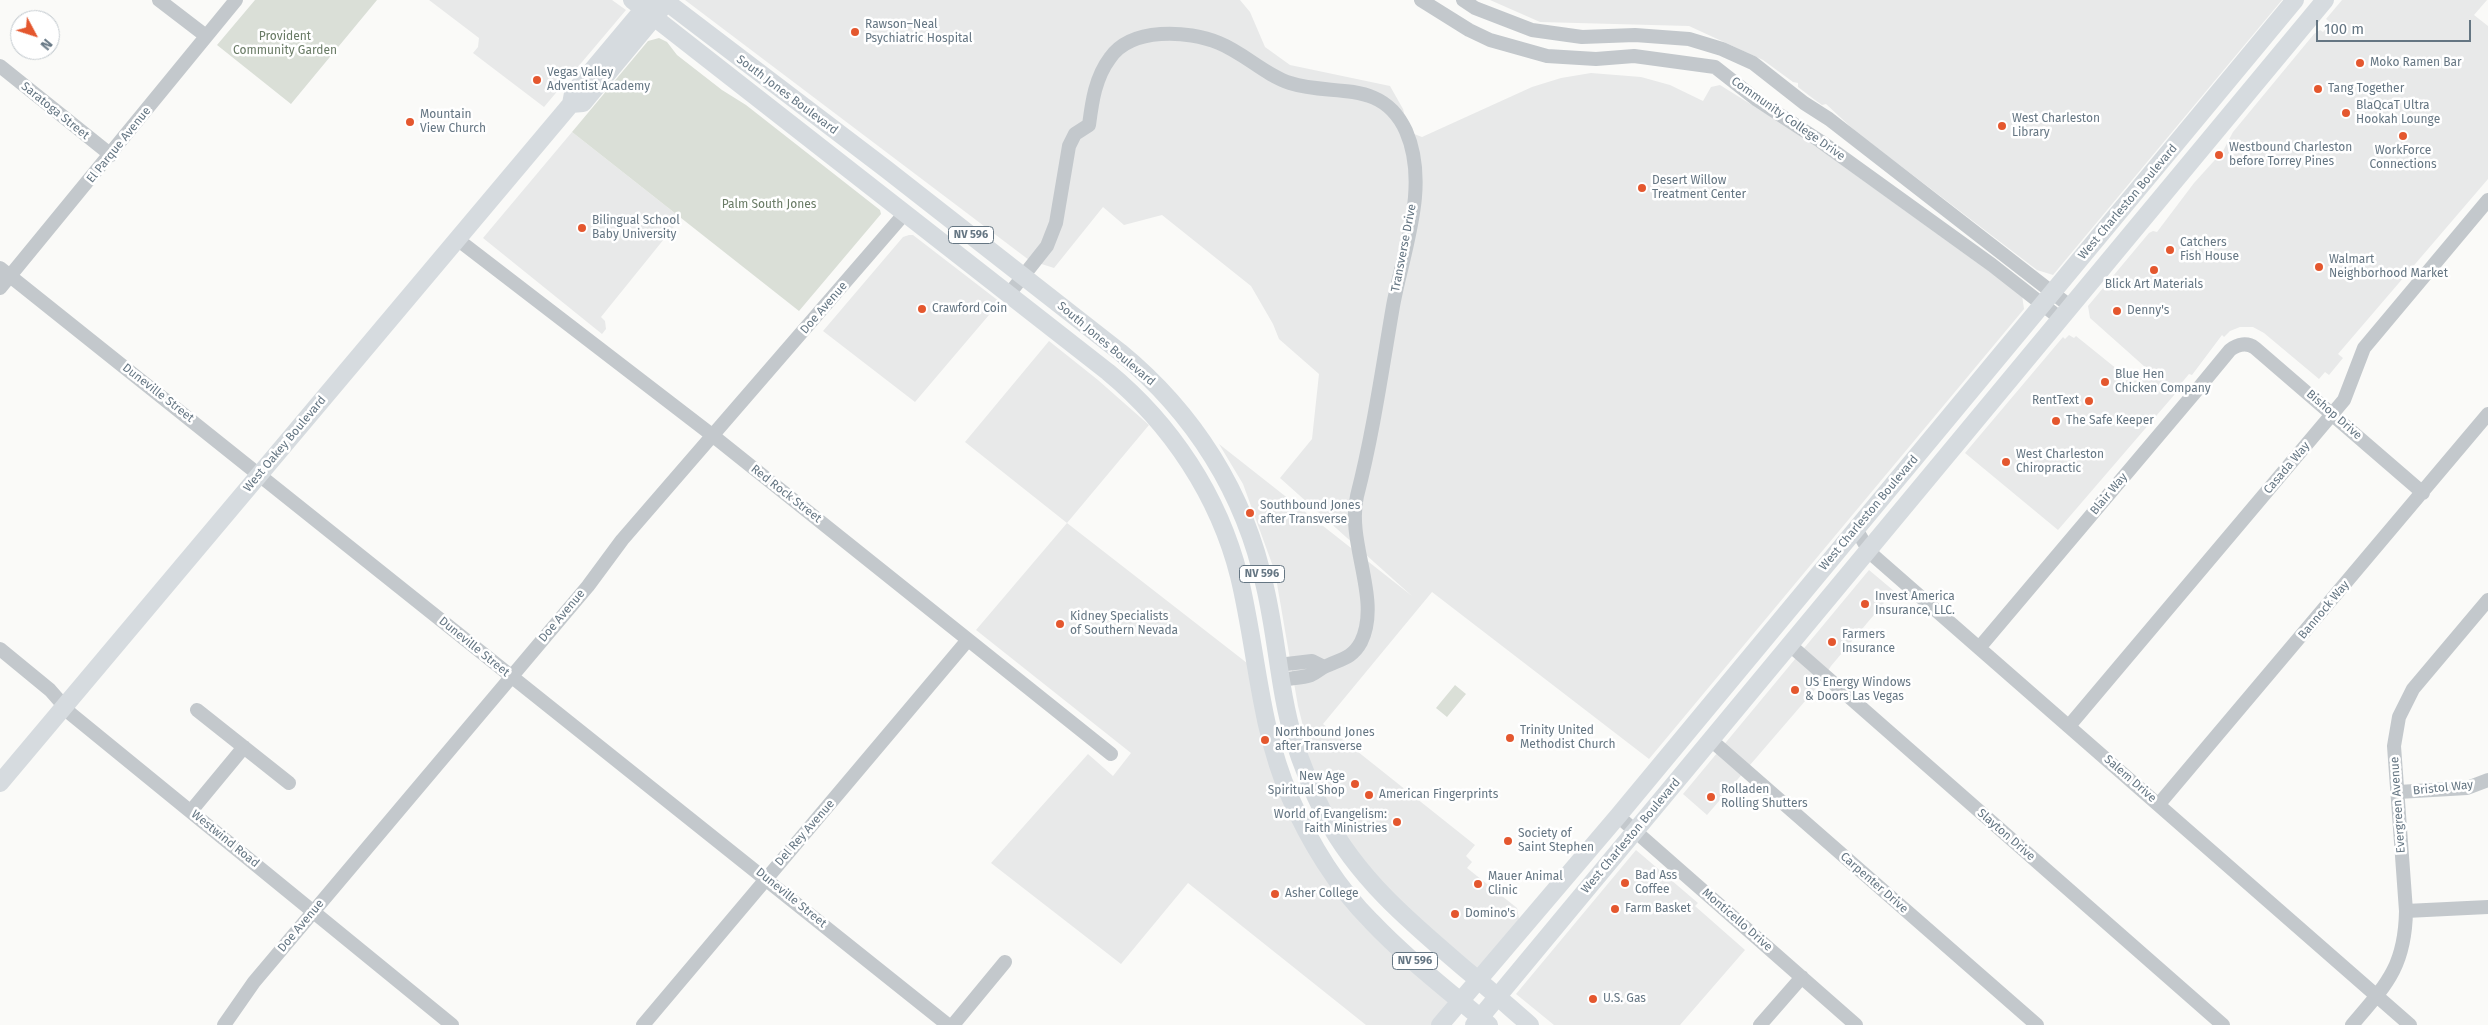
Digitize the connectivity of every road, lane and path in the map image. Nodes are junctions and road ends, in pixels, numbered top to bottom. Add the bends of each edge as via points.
1 (159, 0) edge
2 (236, 0) edge
3 (1421, 0) edge
4 (1463, 0) edge
5 (2295, 0) edge
6 (2325, 0) edge
7 (654, 4) edge
8 (1517, 26) junction
9 (206, 36) junction
10 (1509, 47) junction
11 (0, 66) edge
12 (1804, 103) junction
13 (1790, 121) junction
14 (111, 155) junction
15 (2488, 200) edge
16 (905, 213) junction
17 (457, 239) junction
18 (5, 272) edge
19 (1024, 276) junction
20 (0, 288) edge
21 (1009, 294) junction
22 (2048, 298) junction
23 (2066, 313) junction
24 (2243, 345) joint
25 (1179, 409) junction
26 (2333, 414) junction
27 (2488, 414) edge
28 (1160, 424) junction
29 (712, 435) junction
30 (260, 474) junction
31 (2423, 492) junction
32 (1856, 529) junction
33 (1869, 551) junction
34 (2488, 600) edge
35 (967, 641) junction
36 (1790, 646) junction
37 (1979, 648) junction
38 (0, 649) edge
39 (1253, 654) junction
40 (1280, 673) junction
41 (511, 677) junction
42 (1258, 677) junction
43 (1285, 699) junction
44 (64, 707) junction
45 (1707, 707) junction
46 (197, 710) dead end
47 (2069, 726) junction
48 (1711, 740) junction
49 (244, 747) junction
50 (1111, 754) dead end
51 (1688, 767) junction
52 (2488, 780) edge
53 (0, 783) edge
54 (289, 783) dead end
55 (2398, 792) junction
56 (2160, 804) junction
57 (191, 811) junction
58 (1618, 816) junction
59 (1635, 832) junction
60 (767, 878) junction
61 (2488, 907) edge
62 (2406, 911) junction
63 (314, 912) junction
64 (1005, 962) dead end
65 (1802, 977) junction
66 (1478, 980) junction
67 (2377, 995) junction
68 (1498, 997) junction
69 (1461, 1000) junction
70 (1481, 1023) edge
71 (224, 1025) edge
72 (452, 1025) edge
73 (643, 1025) edge
74 (948, 1025) edge
75 (953, 1025) edge
76 (1440, 1025) edge
77 (1530, 1025) edge
78 (1760, 1025) edge
79 (1856, 1025) edge
80 (2037, 1025) edge
81 (2223, 1025) edge
82 (2352, 1025) edge
83 (2410, 1025) edge

1 - 9 street
2 - 9 street, El Parque Avenue
3 - 10 street, Community College Drive via 1469,30
4 - 8 street, Community College Drive
5 - 22 main road, West Charleston Boulevard
6 - 23 main road, West Charleston Boulevard
7 - 16 main road, South Jones Boulevard / NV 596
7 - 17 main road, West Oakey Boulevard via 573,93 571,104
7 - 19 main road, South Jones Boulevard / NV 596
8 - 10 street
8 - 12 street, Community College Drive via 1582,37 1635,35 1689,39 1753,63
9 - 14 street, El Parque Avenue
10 - 13 street, Community College Drive via 1547,56 1596,59 1634,56 1715,67
11 - 14 street, Saratoga Street
12 - 13 street
12 - 22 street, Community College Drive via 1829,119
13 - 22 street, Community College Drive
14 - 18 street, El Parque Avenue
15 - 26 street, Casada Way via 2364,348 2349,391
16 - 21 main road, South Jones Boulevard / NV 596
16 - 29 street, Doe Avenue
17 - 29 street, Red Rock Street
17 - 30 main road, West Oakey Boulevard
18 - 20 street, El Parque Avenue
18 - 30 street, Duneville Street
19 - 21 street, Transverse Drive
19 - 25 main road, South Jones Boulevard / NV 596 via 1136,366
19 - 40 street, Transverse Drive via 1036,262 1056,223 1069,146 1075,134 1088,125 1101,73 1115,51 1138,38 1181,35 1219,43 1288,83 1354,91 1373,97 1397,116 1414,153 1413,208 1353,525 1367,620 1365,631 1352,654 1342,662 1313,674
21 - 28 main road, South Jones Boulevard / NV 596 via 1123,384
22 - 23 street, Community College Drive
22 - 32 main road, West Charleston Boulevard
23 - 33 main road, West Charleston Boulevard
24 - 26 street, Bishop Drive via 2255,348
24 - 37 street, Blair Way via 2230,350
25 - 28 main road
25 - 40 main road, South Jones Boulevard / NV 596 via 1213,456 1243,516 1265,587
26 - 31 street, Bishop Drive
26 - 47 street, Casada Way
27 - 31 street, Bannock Way
28 - 39 main road, South Jones Boulevard / NV 596 via 1197,476 1226,537 1239,576
29 - 35 street, Red Rock Street via 902,585
29 - 41 street, Doe Avenue
30 - 41 street, Duneville Street
30 - 44 main road, West Oakey Boulevard
31 - 56 street, Bannock Way
32 - 33 street, Salem Drive
32 - 45 main road, West Charleston Boulevard
33 - 36 main road, West Charleston Boulevard
33 - 37 street, Salem Drive
34 - 55 street, Evergreen Avenue via 2413,689 2399,717 2394,746
35 - 50 street, Red Rock Street
35 - 60 street, Del Rey Avenue
36 - 48 main road, West Charleston Boulevard
36 - 81 street, Slayton Drive
37 - 47 street, Salem Drive
38 - 44 street, Westwind Road via 50,690
39 - 40 main road via 1267,663 1273,675
39 - 42 main road, South Jones Boulevard / NV 596
40 - 43 main road, South Jones Boulevard / NV 596
41 - 60 street, Duneville Street
41 - 63 street, Doe Avenue
42 - 43 main road
42 - 69 main road, South Jones Boulevard / NV 596 via 1264,716 1281,774 1304,827 1338,880 1370,920
43 - 66 main road, South Jones Boulevard / NV 596 via 1294,739 1313,790 1326,818 1351,857 1404,918
44 - 53 main road, West Oakey Boulevard
44 - 57 street, Westwind Road
45 - 51 main road via 1708,724
45 - 58 main road, West Charleston Boulevard
46 - 49 street
47 - 56 street, Salem Drive
48 - 51 main road, West Charleston Boulevard
48 - 80 street, Carpenter Drive
49 - 54 street
49 - 57 street
51 - 59 main road, West Charleston Boulevard
52 - 55 street, Bristol Way via 2467,788
55 - 62 street, Evergreen Avenue
56 - 67 street, Salem Drive
57 - 63 street, Westwind Road
58 - 59 street, Monticello Drive
58 - 66 main road, West Charleston Boulevard
59 - 65 street, Monticello Drive
59 - 68 main road, West Charleston Boulevard
60 - 73 street, Del Rey Avenue
60 - 74 street, Duneville Street
61 - 62 street
62 - 67 street, Evergreen Avenue via 2399,959 2390,980
63 - 71 street, Doe Avenue via 254,982
63 - 72 street, Westwind Road
64 - 75 street
65 - 78 street
65 - 79 street, Monticello Drive
66 - 68 main road, South Jones Boulevard / NV 596
66 - 69 main road, West Charleston Boulevard
67 - 82 street, Evergreen Avenue
67 - 83 street, Salem Drive
68 - 70 main road, West Charleston Boulevard
68 - 77 main road, South Jones Boulevard / NV 596
69 - 70 main road, South Jones Boulevard / NV 596
69 - 76 main road, West Charleston Boulevard

